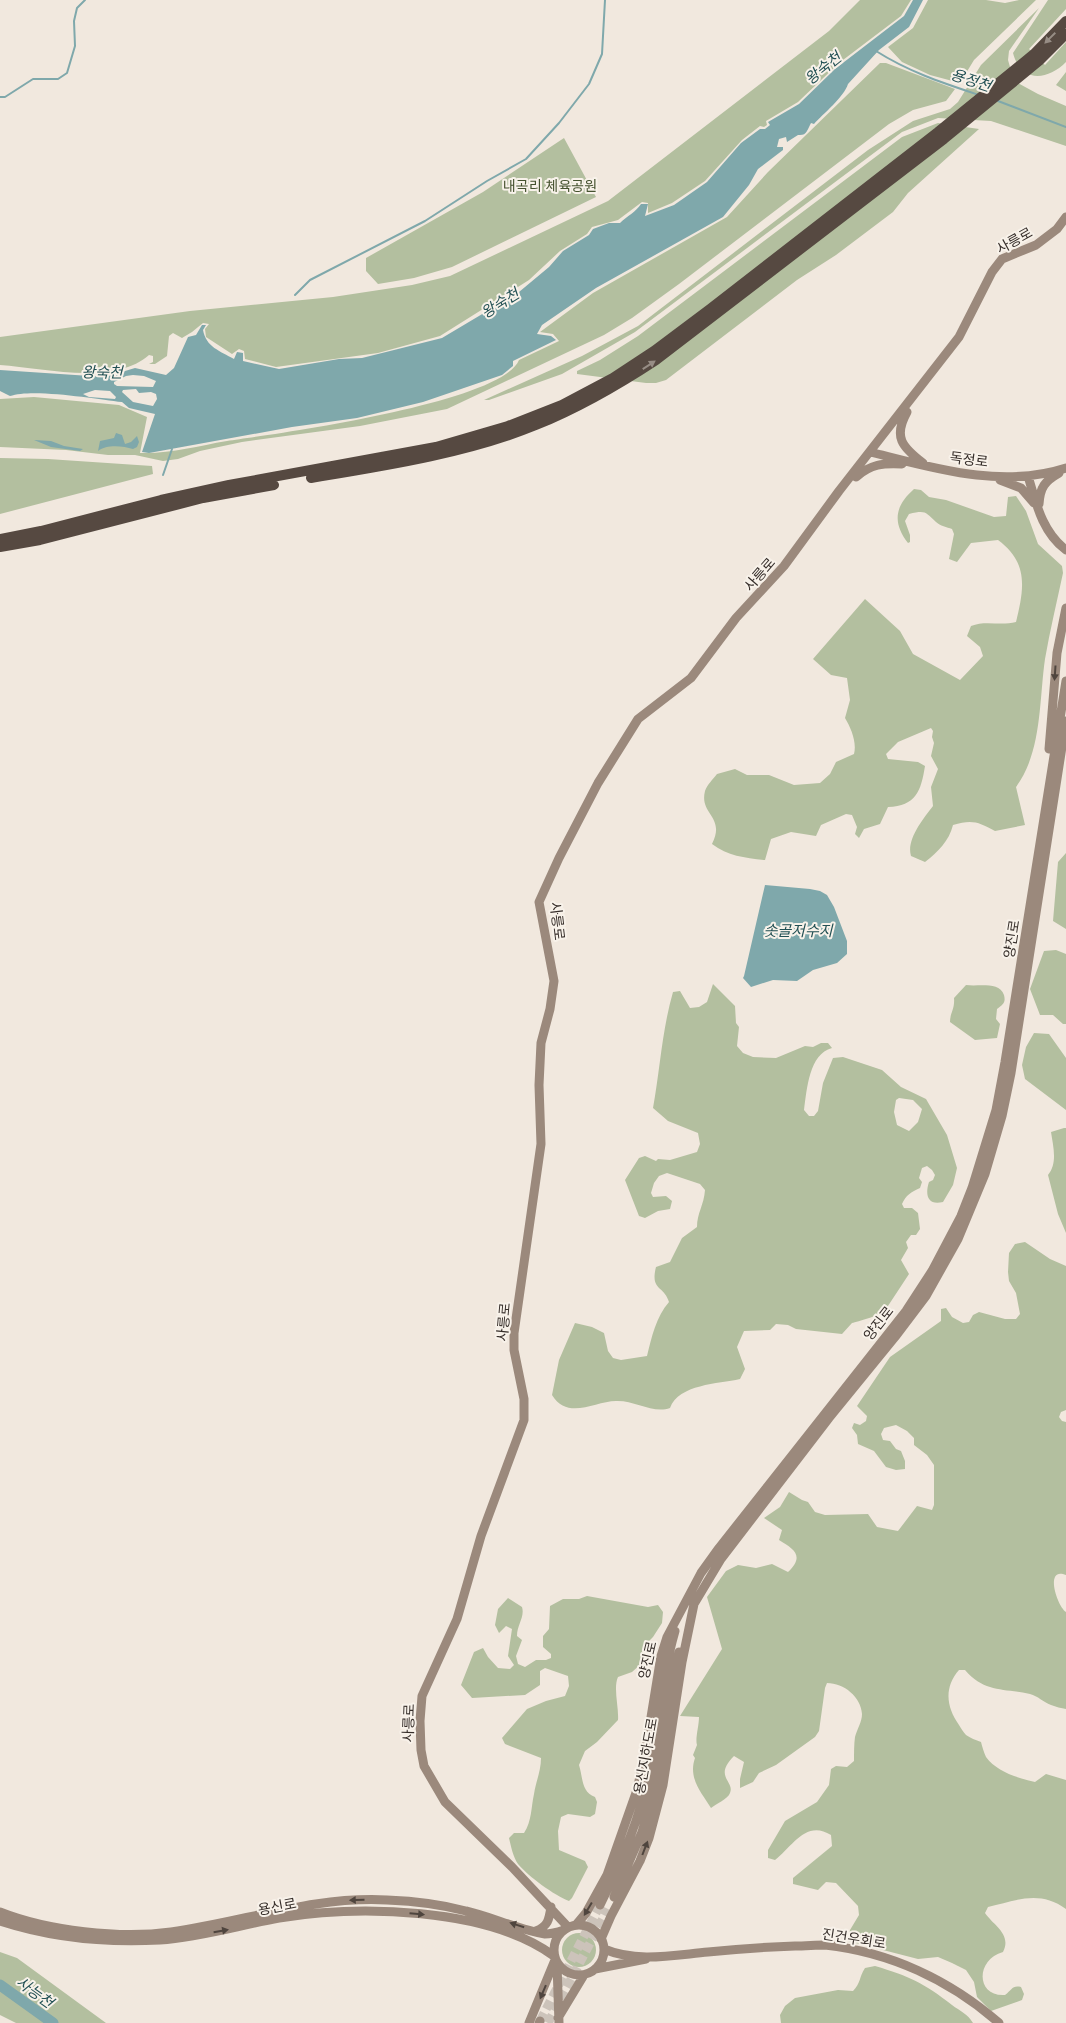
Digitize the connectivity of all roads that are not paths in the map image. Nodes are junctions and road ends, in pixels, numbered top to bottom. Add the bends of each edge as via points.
1 (1066, 21) edge
2 (1066, 34) edge
3 (1036, 58) junction
4 (941, 136) junction
5 (1066, 217) edge
6 (920, 390) junction
7 (870, 452) junction
8 (927, 466) junction
9 (1066, 469) edge
10 (975, 475) junction
11 (1028, 476) junction
12 (839, 491) junction
13 (1039, 511) junction
14 (0, 539) edge
15 (0, 547) edge
16 (1066, 550) edge
17 (1066, 608) edge
18 (1066, 681) edge
19 (1066, 721) edge
20 (1066, 758) edge
21 (1045, 812) junction
22 (1050, 827) junction
23 (694, 1604) junction
24 (681, 1614) junction
25 (551, 1907) junction
26 (0, 1912) edge
27 (0, 1921) edge
28 (569, 1928) junction
29 (536, 1931) junction
30 (601, 1939) junction
31 (604, 1948) junction
32 (656, 1957) junction
33 (555, 1960) junction
34 (595, 1969) junction
35 (584, 1975) junction
36 (558, 2021) edge
37 (530, 2023) edge
38 (999, 2023) edge

1 -> 3 highway
2 - 3 highway
3 - 4 highway
4 - 14 highway via 654,351 613,378 562,405 508,426 436,447 229,485
15 -> 4 highway via 40,540 203,498 458,449 536,425 596,397 656,360
5 - 6 main road, 사릉로 via 1057,230 1036,245 1002,259 992,272 959,338
6 - 7 main road, 사릉로
6 - 8 main road via 901,425 900,436 906,449
7 - 8 main road, 독정로
7 - 12 main road, 사릉로
8 - 10 main road, 독정로
8 - 12 main road via 876,464
9 - 11 main road, 독정로
9 - 13 main road via 1044,483
10 - 11 main road, 독정로
10 - 13 main road via 1017,485
11 - 13 main road
12 - 25 main road, 사릉로 via 784,566 736,618 691,678 638,719 598,784 558,858 539,902 554,981 541,1043 541,1144 514,1333 524,1420 481,1536 457,1618 422,1696 420,1721 424,1766 444,1802
13 - 16 main road via 1051,535
17 -> 21 main road via 1057,653
18 - 21 main road, 양진로
19 - 22 main road, 양진로
20 - 22 main road
21 - 24 main road, 양진로 via 996,1110 961,1216 919,1293 719,1548
22 - 23 main road, 양진로 via 1006,1099 985,1174 958,1239 926,1296 721,1558
23 - 24 main road, 용신지하도로 via 674,1669 659,1769 650,1804 632,1858 604,1907 644,1797 665,1667
30 -> 23 main road, 양진로 via 649,1838 663,1785
24 -> 28 main road, 양진로 via 667,1637 661,1656 645,1754 628,1817 607,1875 586,1913
25 - 28 main road
25 - 29 main road via 549,1921
29 -> 26 main road via 464,1910 384,1900 326,1902 196,1928 147,1934 53,1927
27 -> 33 main road, 용신로 via 63,1936 111,1941 154,1940 223,1931 309,1914 382,1911 434,1915 478,1924 529,1940
28 - 29 main road via 547,1934
28 - 30 main road via 591,1928
28 - 33 main road via 555,1941
30 - 31 main road
31 - 32 main road, 진건우회로 via 623,1956
31 - 34 main road via 602,1960
32 - 34 main road, 진건우회로
32 - 38 main road, 진건우회로 via 774,1946 824,1945 868,1952 922,1972 957,1991
33 - 35 main road via 568,1974
33 - 36 main road
33 -> 37 main road
34 - 35 main road
35 - 36 main road

